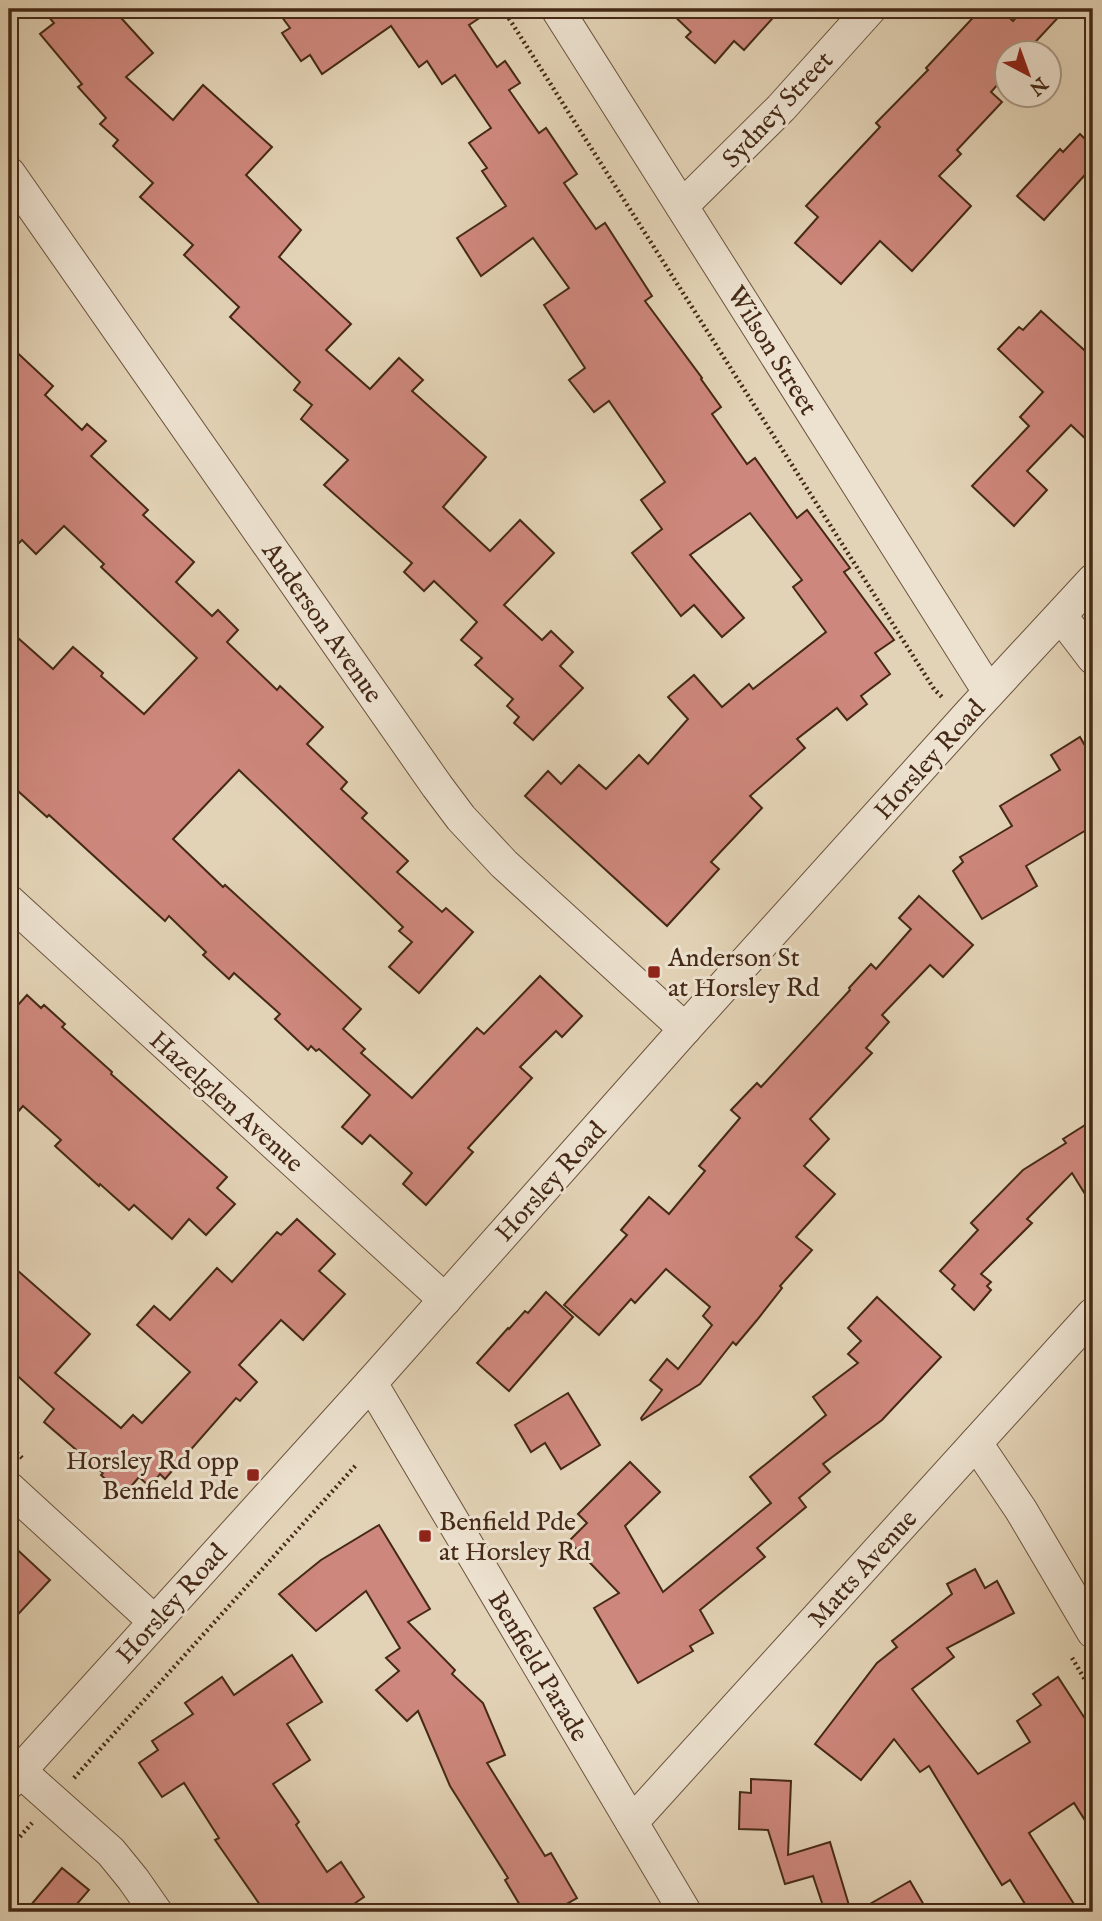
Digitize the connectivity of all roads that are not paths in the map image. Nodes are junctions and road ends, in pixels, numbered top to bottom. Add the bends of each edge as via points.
1 (556, 9) edge
2 (870, 9) edge
3 (9, 173) edge
4 (682, 206) junction
5 (1093, 580) edge
6 (1061, 616) junction
7 (1093, 658) edge
8 (980, 703) junction
9 (9, 901) edge
10 (685, 1029) junction
11 (445, 1300) junction
12 (1093, 1314) edge
13 (371, 1383) junction
14 (976, 1443) junction
15 (9, 1488) edge
16 (155, 1621) junction
17 (1093, 1632) edge
18 (15, 1777) edge
19 (632, 1822) junction
20 (156, 1912) edge
21 (685, 1912) edge

1 - 4 street, Wilson Street
2 - 4 street, Sydney Street
3 - 10 street, Anderson Avenue via 461,818 536,895
4 - 8 street, Wilson Street
5 - 6 street, Horsley Road
6 - 7 street
6 - 8 street, Horsley Road
8 - 10 street, Horsley Road
9 - 11 street, Hazelglen Avenue
10 - 11 street, Horsley Road
11 - 13 street, Horsley Road
12 - 14 street, Matts Avenue
13 - 16 street, Horsley Road
13 - 19 street, Benfield Parade
14 - 17 street
14 - 19 street, Matts Avenue
15 - 16 street
16 - 18 street, Horsley Road
18 - 20 street via 53,1801 111,1853
19 - 21 street, Benfield Parade

